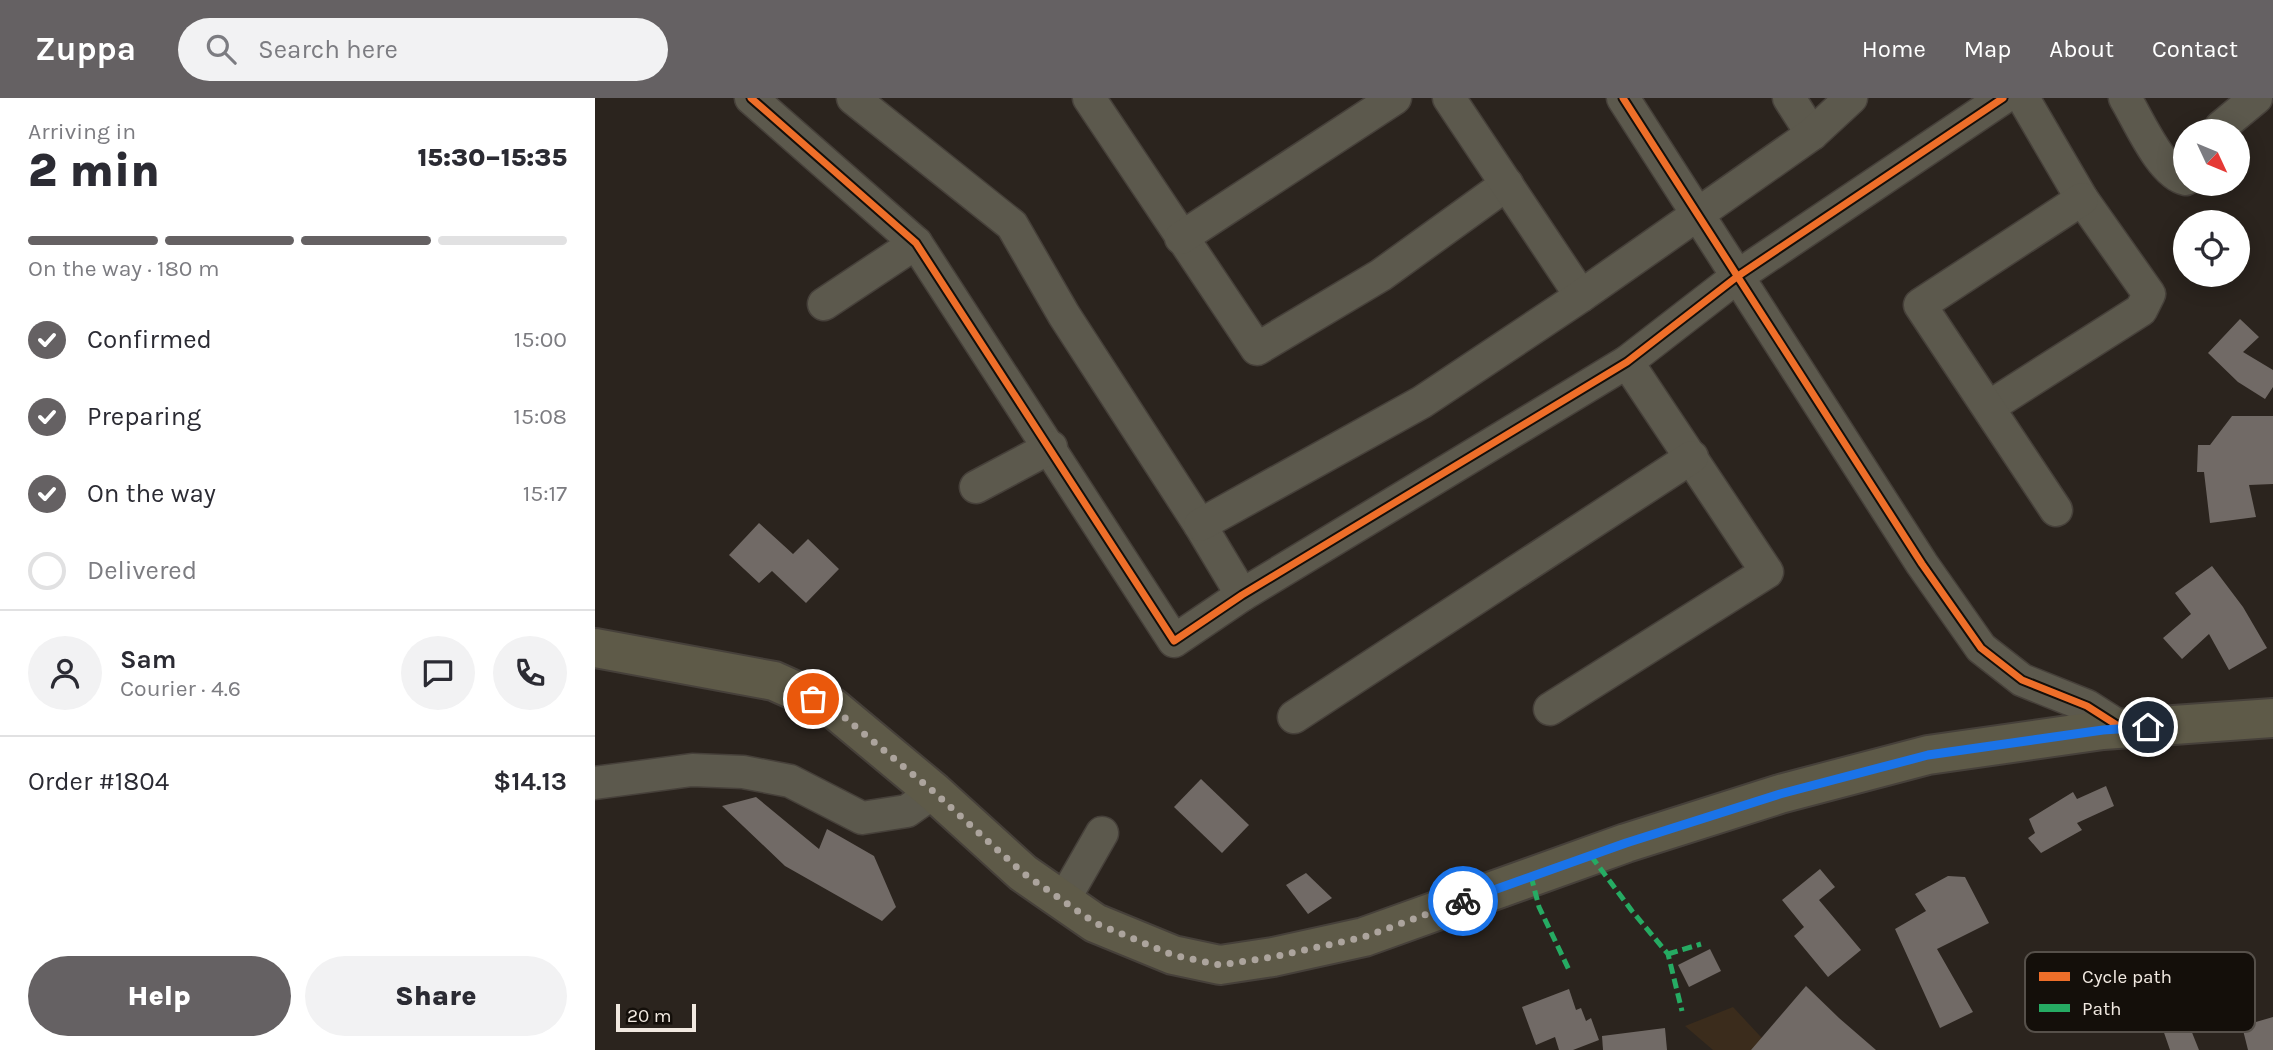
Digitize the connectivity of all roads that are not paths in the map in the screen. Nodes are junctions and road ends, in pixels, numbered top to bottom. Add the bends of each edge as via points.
1 (751, 98) edge
2 (853, 98) edge
3 (1089, 98) edge
4 (1395, 98) edge
5 (1449, 98) edge
6 (1623, 98) edge
7 (1789, 98) edge
8 (1851, 98) edge
9 (2003, 98) edge
10 (2023, 98) edge
11 (2125, 98) edge
12 (2256, 98) edge
13 (2231, 119) edge
14 (1812, 134) junction
15 (2173, 173) edge
16 (1507, 184) junction
17 (2082, 199) junction
18 (1697, 214) junction
19 (1181, 238) junction
20 (916, 243) junction
21 (1738, 276) junction
22 (1581, 296) junction
23 (824, 304) dead end
24 (1627, 362) junction
25 (1989, 407) junction
26 (1051, 447) junction
27 (1692, 457) junction
28 (975, 487) dead end
29 (2056, 510) dead end
30 (1201, 525) junction
31 (1242, 595) junction
32 (595, 648) edge
33 (1550, 709) dead end
34 (1294, 717) dead end
35 (2273, 718) edge
36 (2123, 729) junction
37 (595, 783) edge
38 (934, 792) junction
39 (1102, 833) dead end
40 (1063, 901) junction

1 - 20 street
2 - 30 street via 1012,225 1064,315
3 - 19 street
4 - 19 street
5 - 16 street
6 - 18 street
7 - 14 street
8 - 14 street
9 - 21 street
10 - 17 street
11 - 15 street
12 - 13 street
14 - 18 street
16 - 19 street via 1381,275 1257,349
16 - 22 street
17 - 25 street via 2149,294 2141,310
17 - 25 street via 1920,305
18 - 21 street
18 - 22 street
20 - 23 street
20 - 26 street
21 - 24 street
21 - 36 street via 1981,648 2022,680 2087,706
22 - 30 street via 1422,402
24 - 27 street
24 - 31 street
25 - 29 street
26 - 28 street
26 - 31 street via 1174,641
27 - 33 street via 1767,572
27 - 34 street
30 - 31 street
32 - 38 highway via 774,681 832,707
35 - 36 highway
36 - 40 highway via 1928,755 1780,794 1626,843 1364,937 1273,957 1220,965 1173,955 1095,923
37 - 38 street via 692,770 743,772 790,781 862,818 907,811
38 - 40 highway via 1023,873
39 - 40 street

